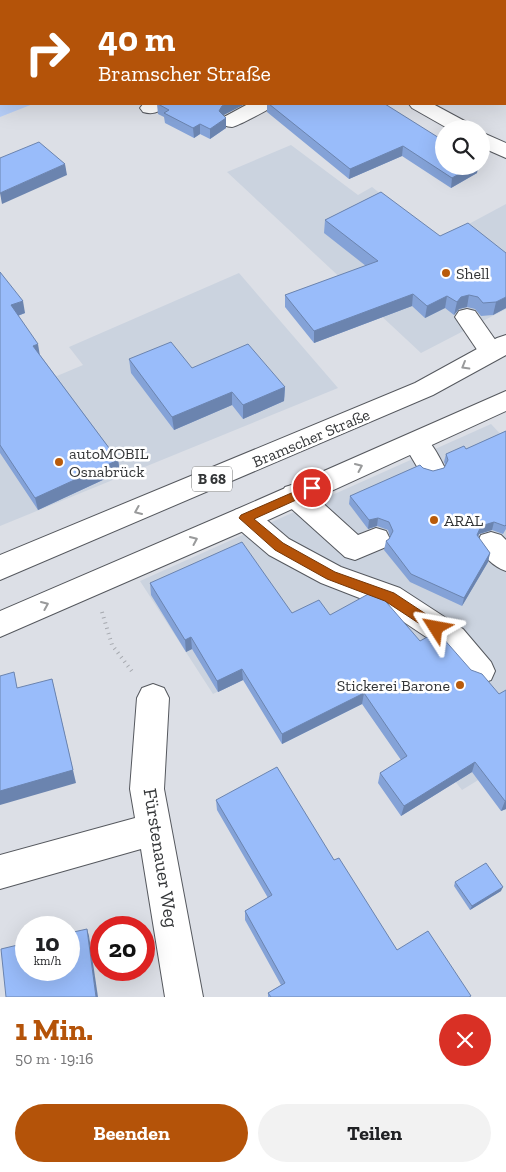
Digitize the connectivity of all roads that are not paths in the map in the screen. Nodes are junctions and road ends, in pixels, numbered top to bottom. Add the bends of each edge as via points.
1 (263, 105) edge
2 (421, 105) edge
3 (448, 120) edge
4 (231, 121) dead end
5 (490, 143) edge
6 (506, 152) edge
7 (467, 317) dead end
8 (498, 347) edge
9 (506, 400) edge
10 (416, 442) junction
11 (432, 468) dead end
12 (295, 495) junction
13 (245, 518) junction
14 (376, 539) dead end
15 (0, 568) edge
16 (0, 624) edge
17 (480, 671) edge
18 (153, 698) road end
19 (154, 829) junction
20 (0, 872) edge
21 (184, 997) edge

1 - 4 main road
2 - 3 main road
5 - 6 main road
7 - 8 main road
8 -> 15 main road, Bramscher Straße / B 68 via 416,393
9 - 10 main road
10 - 11 main road
12 -> 10 main road
12 - 13 main road
12 - 14 main road via 354,549
16 -> 13 main road
13 - 17 main road via 279,547 331,575 390,597 452,638
18 - 19 main road, Fürstenauer Weg via 148,789
19 - 20 main road
19 - 21 main road, Fürstenauer Weg

